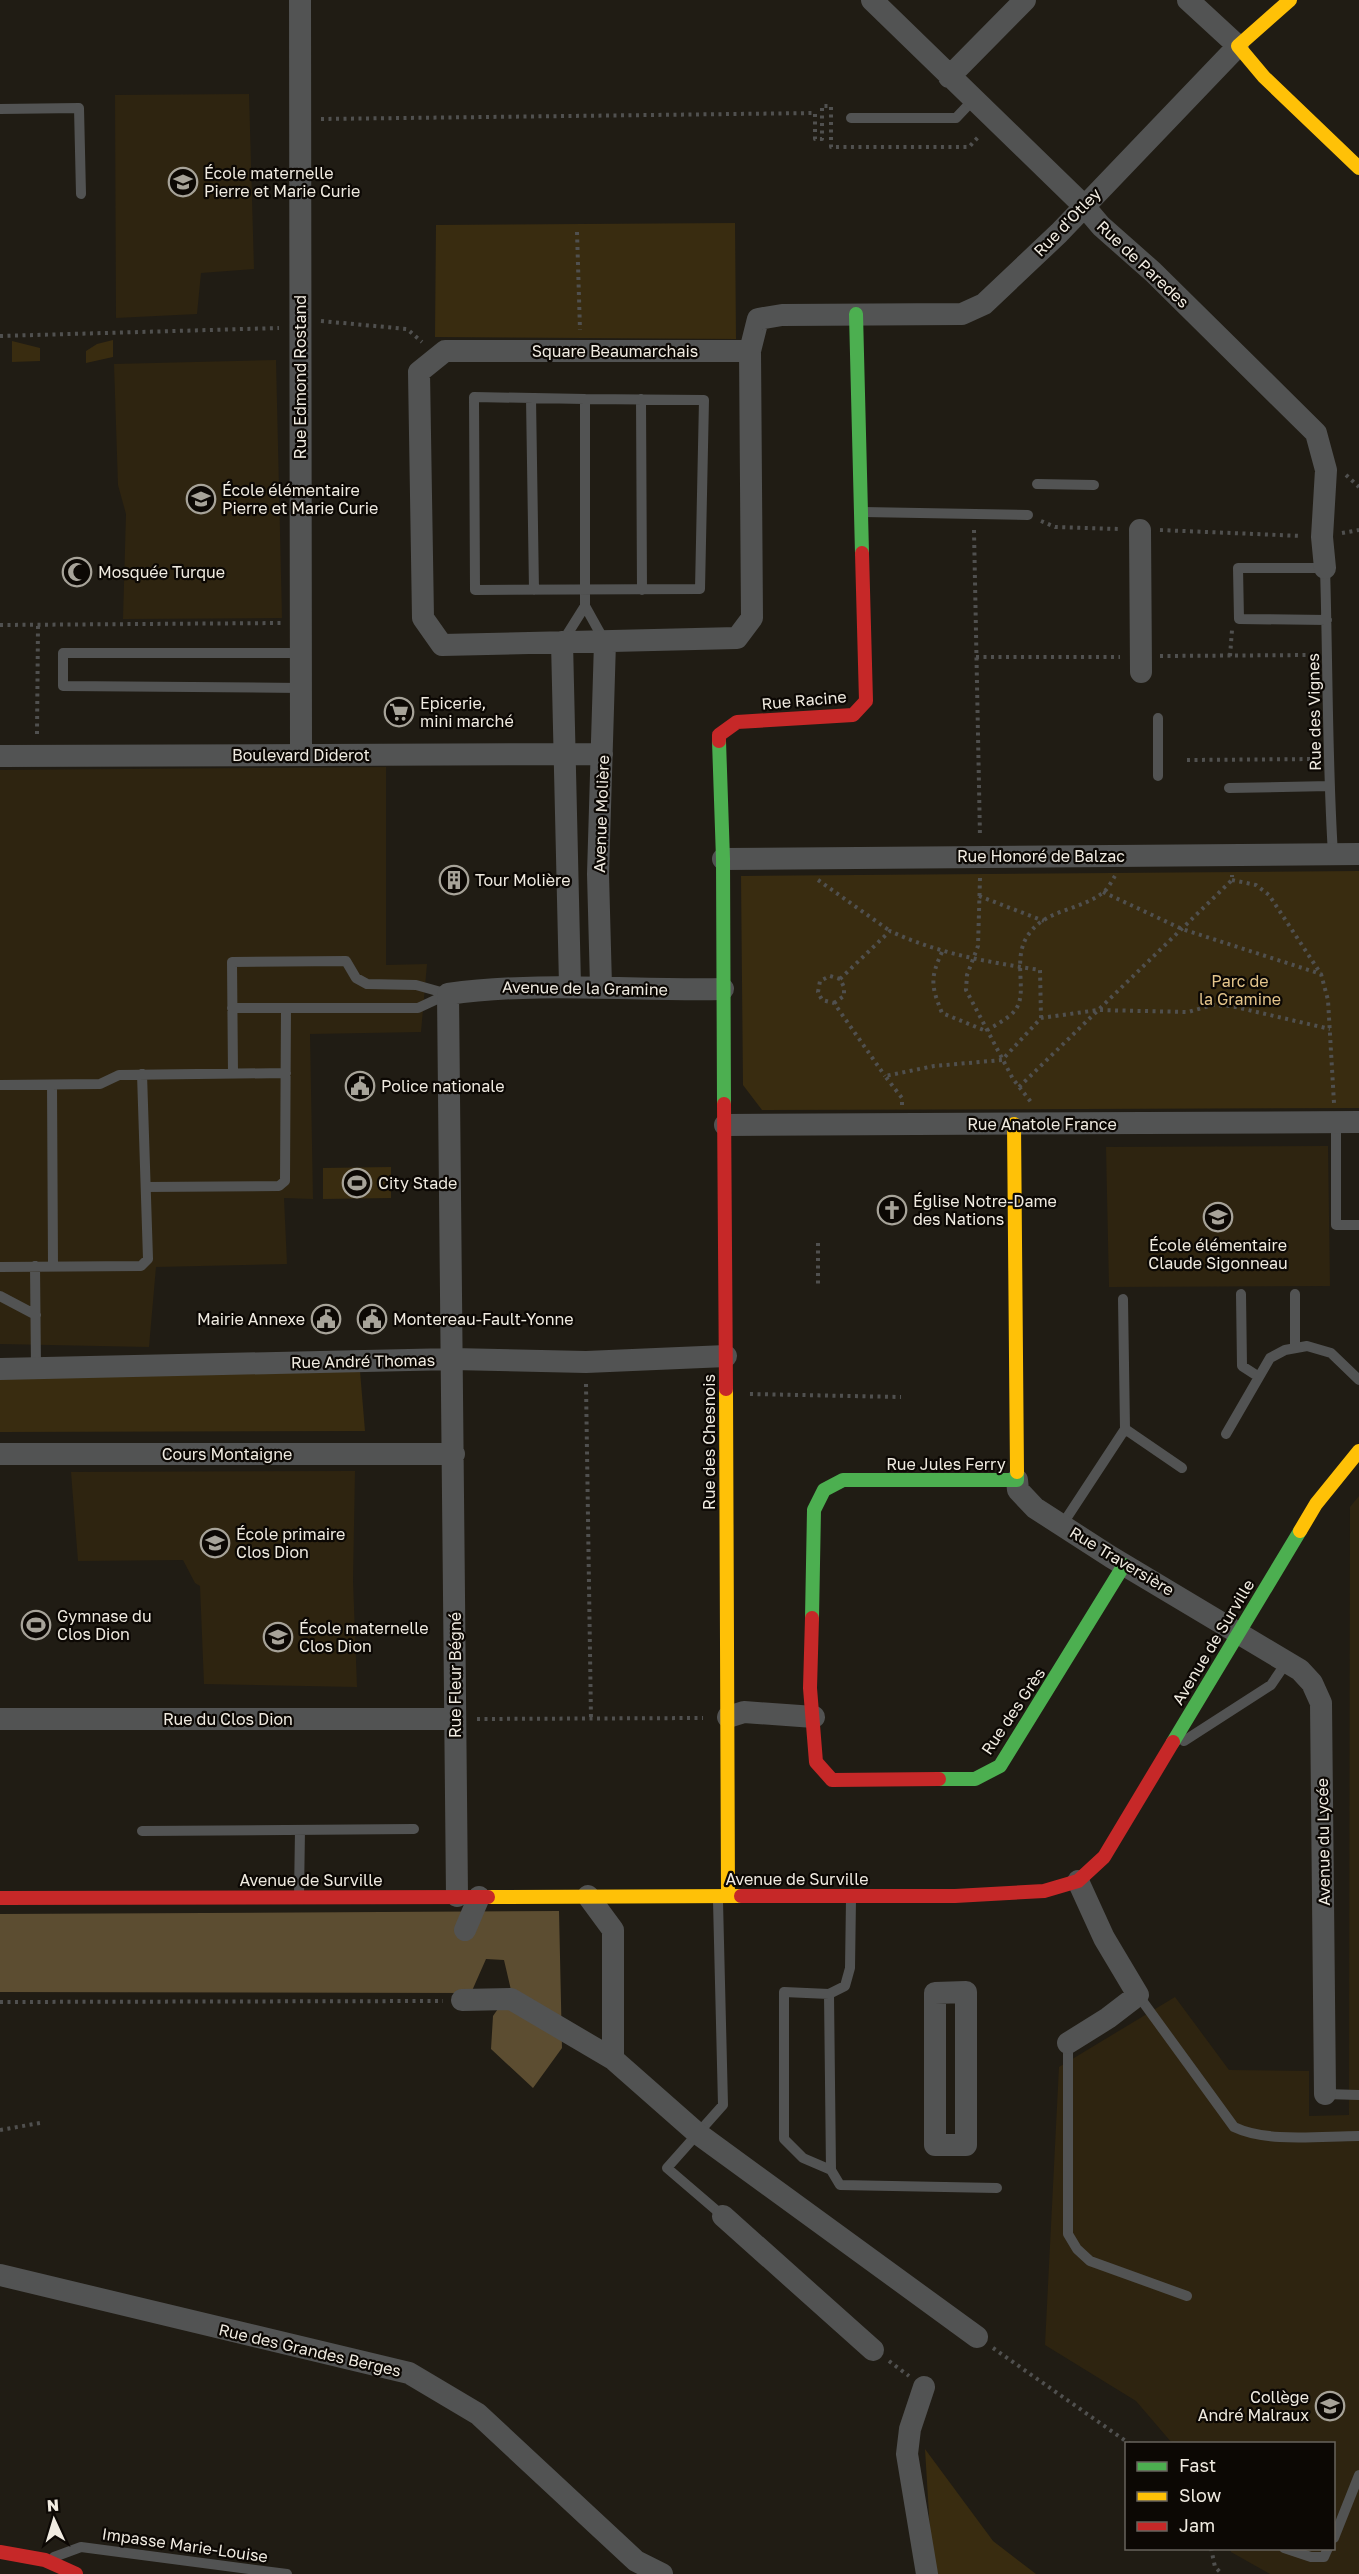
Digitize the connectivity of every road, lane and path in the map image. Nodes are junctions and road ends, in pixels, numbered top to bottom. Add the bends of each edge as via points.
1 (300, 0) edge
2 (872, 0) edge
3 (1025, 0) edge
4 (1188, 0) edge
5 (1290, 0) edge
6 (1238, 46) junction
7 (949, 77) junction
8 (973, 100) junction
9 (0, 109) edge
10 (851, 118) dead end
11 (300, 120) junction
12 (994, 120) junction
13 (1359, 168) edge
14 (81, 194) dead end
15 (1084, 206) junction
16 (577, 232) dead end
17 (856, 314) junction
18 (300, 320) junction
19 (0, 336) edge
20 (581, 351) junction
21 (750, 351) junction
22 (439, 357) junction
23 (531, 398) junction
24 (585, 399) junction
25 (641, 399) junction
26 (1037, 484) dead end
27 (1094, 485) dead end
28 (860, 512) junction
29 (974, 514) junction
30 (1028, 515) joint
31 (1140, 530) junction
32 (1359, 530) edge
33 (1322, 537) junction
34 (1325, 568) junction
35 (534, 590) junction
36 (585, 590) junction
37 (642, 590) junction
38 (585, 606) junction
39 (1239, 619) junction
40 (1327, 620) junction
41 (300, 623) junction
42 (0, 625) edge
43 (38, 625) junction
44 (562, 642) junction
45 (605, 642) junction
46 (300, 653) junction
47 (1230, 656) dead end
48 (1141, 672) dead end
49 (301, 688) junction
50 (1158, 718) dead end
51 (301, 754) junction
52 (603, 754) junction
53 (0, 756) edge
54 (36, 756) junction
55 (565, 756) junction
56 (1330, 759) junction
57 (1187, 760) dead end
58 (1158, 776) dead end
59 (1330, 786) junction
60 (1229, 788) dead end
61 (1333, 854) junction
62 (1359, 854) edge
63 (1232, 855) junction
64 (1131, 856) junction
65 (980, 857) junction
66 (803, 858) junction
67 (723, 859) junction
68 (1232, 880) junction
69 (1103, 892) junction
70 (979, 896) junction
71 (1044, 921) junction
72 (1182, 929) junction
73 (890, 932) junction
74 (942, 952) junction
75 (974, 960) junction
76 (1019, 967) junction
77 (1321, 974) junction
78 (840, 979) junction
79 (570, 985) junction
80 (601, 986) junction
81 (723, 989) junction
82 (448, 994) junction
83 (834, 1003) junction
84 (232, 1008) junction
85 (286, 1008) junction
86 (1098, 1010) junction
87 (1041, 1018) junction
88 (1330, 1029) junction
89 (986, 1031) junction
90 (1002, 1060) junction
91 (286, 1073) junction
92 (142, 1074) junction
93 (233, 1074) junction
94 (885, 1076) junction
95 (52, 1084) junction
96 (0, 1085) edge
97 (1019, 1087) junction
98 (1336, 1122) junction
99 (1359, 1122) edge
100 (902, 1124) junction
101 (1025, 1124) junction
102 (725, 1125) junction
103 (146, 1187) junction
104 (1359, 1225) edge
105 (818, 1244) dead end
106 (35, 1266) junction
107 (53, 1266) junction
108 (0, 1267) edge
109 (819, 1284) dead end
110 (1241, 1294) dead end
111 (1295, 1294) dead end
112 (0, 1296) edge
113 (1123, 1299) dead end
114 (36, 1315) junction
115 (1295, 1348) junction
116 (726, 1356) junction
117 (453, 1359) junction
118 (586, 1362) junction
119 (36, 1368) junction
120 (0, 1369) edge
121 (1259, 1377) junction
122 (1359, 1380) edge
123 (725, 1394) junction
124 (901, 1396) dead end
125 (1125, 1430) junction
126 (1226, 1434) dead end
127 (1359, 1452) edge
128 (0, 1454) edge
129 (454, 1454) junction
130 (1182, 1468) dead end
131 (1017, 1480) junction
132 (1062, 1525) junction
133 (1124, 1565) junction
134 (1239, 1631) junction
135 (1286, 1663) junction
136 (728, 1717) junction
137 (814, 1717) junction
138 (0, 1719) edge
139 (455, 1719) junction
140 (591, 1719) junction
141 (1166, 1752) junction
142 (414, 1829) dead end
143 (300, 1830) junction
144 (142, 1831) dead end
145 (1078, 1881) junction
146 (851, 1895) junction
147 (468, 1896) junction
148 (588, 1896) junction
149 (723, 1896) junction
150 (300, 1897) junction
151 (0, 1898) edge
152 (465, 1930) dead end
153 (829, 1994) junction
154 (1138, 1995) junction
155 (0, 2001) edge
156 (462, 2001) joint
157 (1068, 2043) joint
158 (613, 2059) junction
159 (1325, 2094) joint
160 (1359, 2095) edge
161 (40, 2123) dead end
162 (0, 2130) edge
163 (697, 2133) junction
164 (1359, 2136) edge
165 (966, 2145) joint
166 (831, 2170) junction
167 (997, 2188) dead end
168 (723, 2216) joint
169 (0, 2275) edge
170 (1187, 2296) dead end
171 (977, 2337) joint
172 (873, 2350) joint
173 (924, 2387) joint
174 (1127, 2442) edge
175 (1359, 2475) edge
176 (1335, 2535) edge
177 (1211, 2550) edge
178 (1290, 2550) edge
179 (1327, 2550) edge
180 (0, 2552) edge
181 (45, 2560) junction
182 (76, 2574) edge
183 (287, 2574) edge
184 (662, 2574) edge
185 (927, 2574) edge
186 (1222, 2574) edge

1 - 11 street, Rue Edmond Rostand
2 - 7 street, Rue de Paredes
3 - 7 street
4 - 6 street
5 - 6 street
6 - 13 street via 1264,77
6 - 15 street, Rue d'Otley
7 - 8 street, Rue de Paredes
8 - 10 lane via 956,118
8 - 12 street, Rue de Paredes
9 - 14 lane via 79,108
11 - 12 path via 815,112 815,140 822,139 822,106 831,106 831,147 969,147
11 - 18 street, Rue Edmond Rostand
12 - 15 street, Rue de Paredes
15 - 17 street, Rue d'Otley via 984,304 962,314
15 - 33 street, Rue de Paredes via 1316,433 1326,470
16 - 20 path
17 - 21 street, Rue d'Otley via 758,319
17 - 28 street, Rue Racine
18 - 19 path via 275,330
18 - 22 path via 407,329
18 - 41 street, Rue Edmond Rostand
20 - 21 street, Square Beaumarchais
20 - 22 street, Square Beaumarchais via 445,351
21 - 45 street via 752,618 737,638
22 - 44 street via 419,372 423,618 442,645
23 - 24 lane
23 - 35 lane
23 - 35 lane via 474,397 475,590
24 - 25 lane
24 - 36 lane
25 - 37 lane
25 - 37 lane via 704,400 700,589
26 - 27 lane
28 - 29 lane
28 - 67 street, Rue Racine via 866,700 853,715 737,722 719,735
29 - 30 lane
29 - 65 path
30 - 31 path via 1055,527
31 - 33 path
31 - 48 street
32 - 33 path
33 - 34 street, Rue de Paredes
34 - 39 lane via 1238,568
34 - 40 lane, Rue des Vignes
35 - 36 lane
36 - 37 lane
36 - 38 lane
38 - 44 lane
38 - 45 lane
39 - 40 lane
39 - 47 path via 1231,633
40 - 56 lane, Rue des Vignes
41 - 43 path
41 - 46 street, Rue Edmond Rostand
42 - 43 path
43 - 54 path
44 - 45 street
44 - 55 street, Avenue Molière
45 - 52 street, Avenue Molière
46 - 49 street, Rue Edmond Rostand
46 - 49 lane via 63,653 63,686
49 - 51 street, Rue Edmond Rostand
50 - 58 lane
51 - 54 street, Boulevard Diderot
51 - 55 street, Boulevard Diderot
52 - 55 street, Boulevard Diderot
52 - 80 street, Avenue Molière via 598,874
53 - 54 street, Boulevard Diderot
55 - 79 street, Avenue Molière
56 - 57 path
56 - 59 lane, Rue des Vignes
59 - 60 lane
59 - 61 lane, Rue des Vignes
61 - 62 street, Rue Honoré de Balzac
61 - 63 street, Rue Honoré de Balzac
63 - 64 street, Rue Honoré de Balzac
63 - 68 path
64 - 65 street, Rue Honoré de Balzac
64 - 69 path
65 - 66 street, Rue Honoré de Balzac
65 - 70 path
66 - 67 street, Rue Honoré de Balzac
66 - 73 path via 803,867 829,890
67 - 81 street, Rue Racine
68 - 72 path
68 - 77 path via 1256,885 1269,895
69 - 71 path
69 - 72 path
70 - 71 path
70 - 75 path
71 - 76 path via 1032,929 1023,943
72 - 77 path
72 - 86 path
73 - 74 path
73 - 78 path
74 - 75 path
74 - 89 path via 932,974 933,992 942,1013
75 - 76 path
75 - 89 path via 966,990
76 - 87 path via 1040,970
76 - 89 path via 1020,1000 1016,1011
77 - 88 path
78 - 83 path via 844,996
78 - 83 path via 830,976 820,981 818,992 822,1000
79 - 80 street, Avenue de la Gramine
79 - 82 street, Avenue de la Gramine via 497,987
80 - 81 street, Avenue de la Gramine
81 - 102 street, Rue des Chesnois
82 - 84 lane via 416,985 367,984 356,978 346,961 231,962
82 - 85 lane via 418,1008
82 - 117 street, Rue Fleur Bégné
83 - 94 path
84 - 85 lane
84 - 93 lane
85 - 91 lane
86 - 87 path
86 - 88 path via 1188,1012 1213,1005 1231,1006
86 - 97 path
87 - 90 path
88 - 98 path
89 - 90 path
90 - 94 path via 934,1066
90 - 97 path
91 - 93 lane
91 - 103 lane via 285,1181 279,1185
92 - 93 lane
92 - 95 lane via 119,1075 100,1084
92 - 103 lane
94 - 100 path via 902,1098
95 - 96 lane
95 - 107 lane
97 - 101 path via 1033,1104
98 - 99 street, Rue Anatole France
98 - 101 street, Rue Anatole France
98 - 104 lane via 1336,1225
100 - 101 street, Rue Anatole France
100 - 102 street, Rue Anatole France
101 - 131 street, Rue Jules Ferry
102 - 116 street, Rue des Chesnois
103 - 107 lane via 148,1259 141,1266
105 - 109 path
106 - 107 lane
106 - 108 lane
106 - 114 lane
110 - 121 lane via 1242,1366
111 - 115 lane
112 - 114 lane
113 - 125 lane
114 - 119 lane
115 - 121 lane via 1270,1358
115 - 122 lane via 1307,1346 1331,1353
116 - 118 street, Rue André Thomas
116 - 123 street, Rue des Chesnois
117 - 118 street, Rue André Thomas
117 - 119 street, Rue André Thomas
117 - 129 street, Rue Fleur Bégné
118 - 140 path
119 - 120 street, Rue André Thomas
121 - 126 lane
123 - 124 path
123 - 136 street, Rue des Chesnois
125 - 130 lane
125 - 132 lane
127 - 134 street, Avenue de Surville via 1316,1504
128 - 129 street, Cours Montaigne
129 - 139 street, Rue Fleur Bégné
131 - 132 street, Rue Traversière via 1018,1490 1025,1498
131 - 137 street, Rue Jules Ferry via 843,1480 829,1483 820,1492 814,1510 810,1688
132 - 133 street, Rue Traversière
133 - 134 street, Rue Traversière
133 - 137 street, Rue des Grès via 999,1766 975,1779 832,1780 816,1762
134 - 135 street, Avenue du Lycée
134 - 141 street, Avenue de Surville
135 - 141 lane via 1271,1685
135 - 159 street, Avenue du Lycée via 1312,1683 1321,1703
136 - 137 street via 744,1712
136 - 140 path
136 - 149 street, Rue des Chesnois
138 - 139 street, Rue du Clos Dion
139 - 140 path
139 - 147 street, Rue Fleur Bégné
141 - 145 street, Avenue de Surville via 1104,1857
142 - 143 lane
143 - 144 lane
143 - 150 lane
145 - 146 street, Avenue de Surville via 1044,1892
145 - 154 street via 1104,1938
146 - 149 street, Avenue de Surville
146 - 153 lane via 850,1968 845,1986
147 - 148 street, Avenue de Surville
147 - 150 street, Avenue de Surville
147 - 152 street
148 - 149 street, Avenue de Surville
148 - 158 street via 613,1930
149 - 163 lane via 723,2105
150 - 151 street, Avenue de Surville
153 - 166 lane
153 - 166 lane via 784,1992 784,2139 802,2158
154 - 157 street
154 - 164 lane via 1234,2127 1264,2136
155 - 156 path
156 - 158 street via 511,1999
157 - 170 lane via 1068,2234 1090,2261
158 - 163 street
159 - 160 lane
161 - 162 path
163 - 168 lane via 667,2168
163 - 171 street
165 - 165 street via 966,1992 935,1993 935,2145
166 - 167 lane via 840,2185
168 - 172 street
169 - 184 street, Rue des Grandes Berges via 410,2373 478,2414 636,2561
171 - 174 path
172 - 173 path
173 - 185 street via 910,2429 907,2454
175 - 176 lane
177 - 186 path via 1215,2567
178 - 179 lane via 1324,2557
180 - 181 street
181 - 182 street
181 - 183 lane, Impasse Marie-Louise via 81,2547

